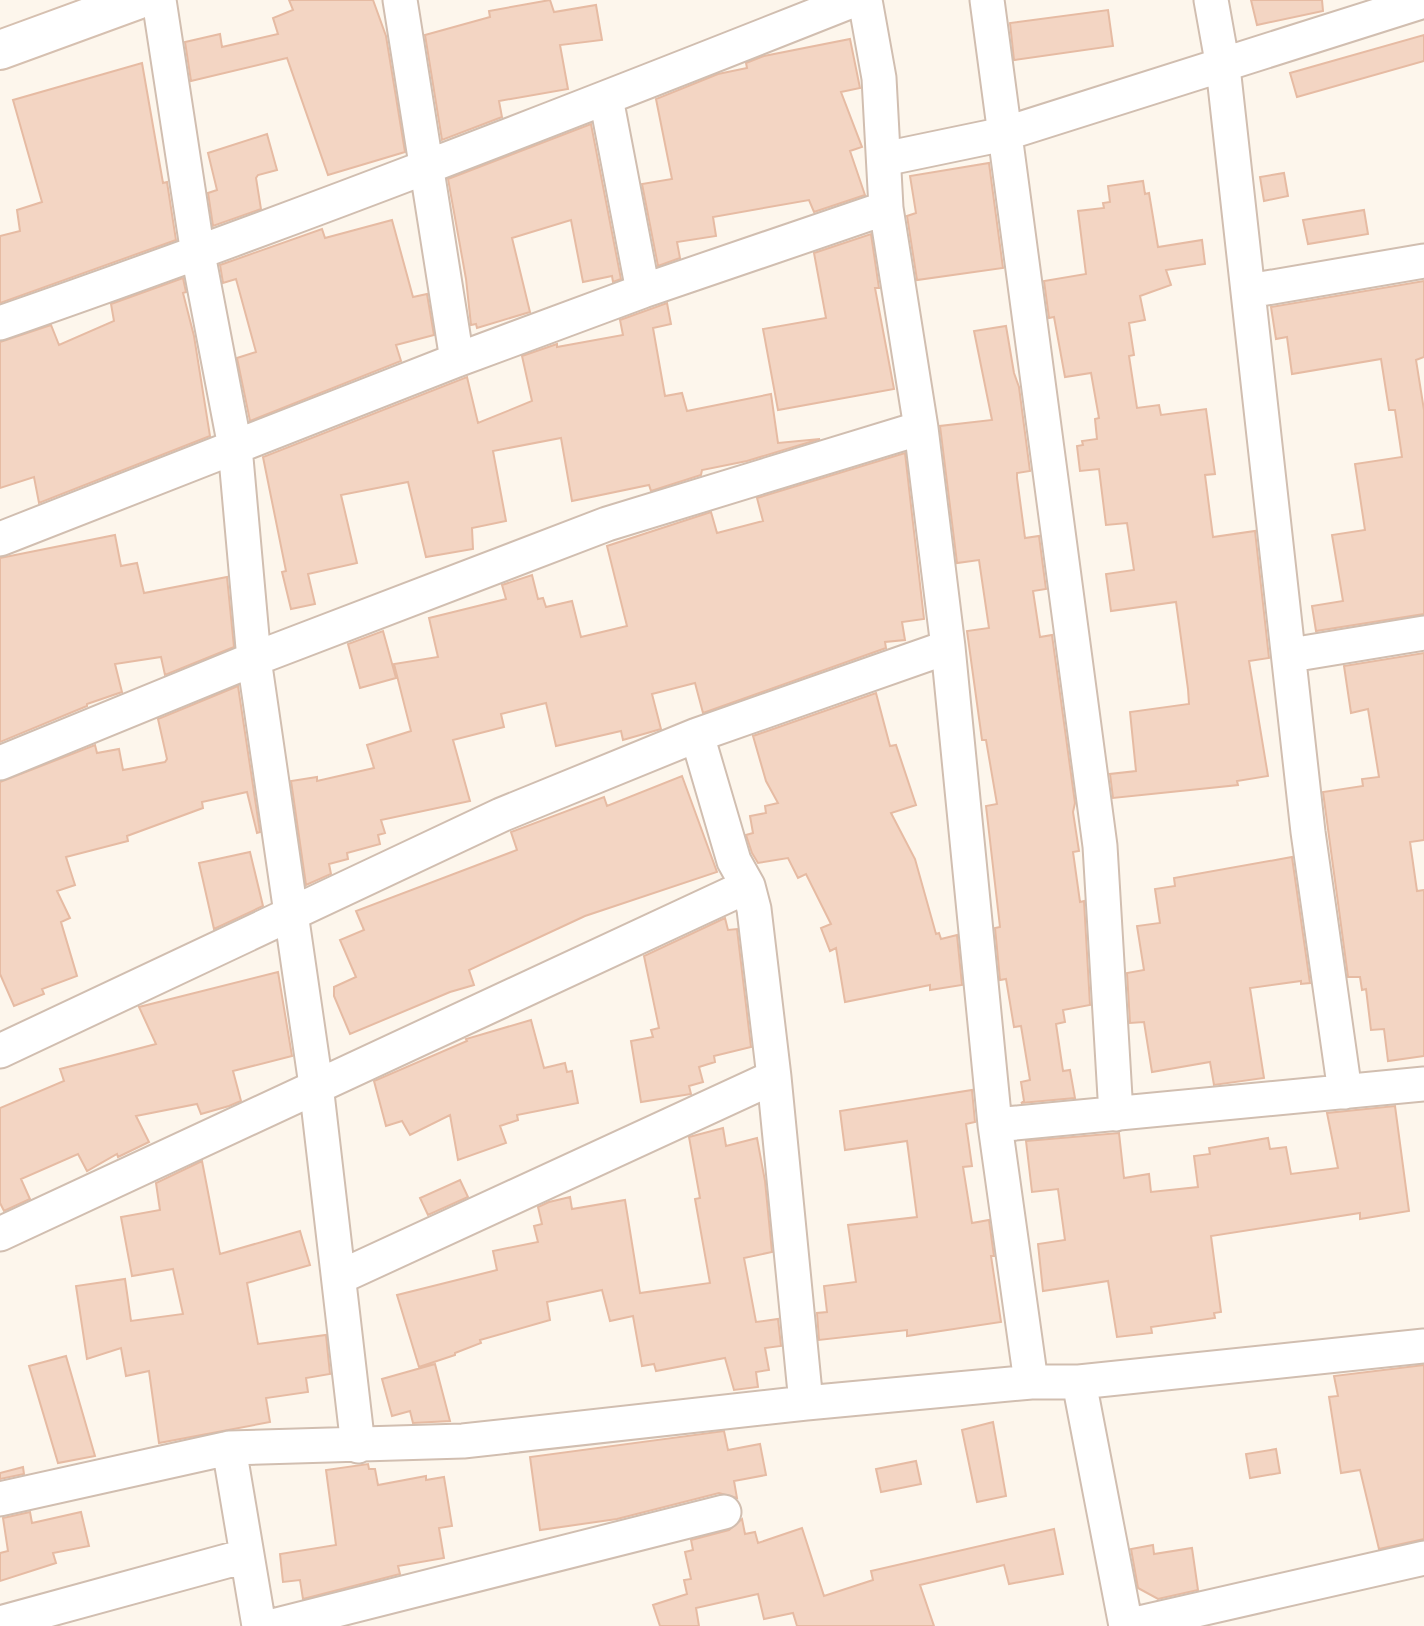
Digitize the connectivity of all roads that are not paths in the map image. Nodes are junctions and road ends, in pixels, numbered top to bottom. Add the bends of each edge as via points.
1 (137, 0) edge
2 (159, 0) edge
3 (400, 0) edge
4 (854, 0) edge
5 (865, 0) edge
6 (987, 0) edge
7 (1211, 0) edge
8 (1424, 1) edge
9 (0, 50) edge
10 (1223, 67) junction
11 (606, 97) junction
12 (1004, 134) junction
13 (884, 159) junction
14 (425, 170) junction
15 (886, 208) junction
16 (198, 254) junction
17 (1424, 261) edge
18 (1249, 290) junction
19 (643, 291) junction
20 (0, 323) edge
21 (457, 360) junction
22 (921, 428) junction
23 (235, 447) junction
24 (0, 539) edge
25 (1424, 633) edge
26 (948, 647) junction
27 (1291, 655) junction
28 (254, 659) junction
29 (697, 736) junction
30 (0, 763) edge
31 (748, 886) junction
32 (290, 917) junction
33 (0, 1051) edge
34 (775, 1077) junction
35 (1424, 1084) edge
36 (316, 1085) junction
37 (1345, 1092) junction
38 (1116, 1114) junction
39 (995, 1125) junction
40 (0, 1234) edge
41 (340, 1277) junction
42 (1424, 1346) edge
43 (1031, 1382) junction
44 (1079, 1382) junction
45 (806, 1403) junction
46 (358, 1446) junction
47 (229, 1448) junction
48 (0, 1499) edge
49 (724, 1512) dead end
50 (245, 1556) junction
51 (1424, 1559) edge
52 (0, 1623) edge
53 (259, 1626) edge
54 (273, 1626) edge

1 - 9 street
2 - 16 street
3 - 14 street
4 - 11 street
5 - 13 street via 879,78
6 - 12 street
7 - 10 street
8 - 10 street
10 - 12 street
10 - 18 street
11 - 14 street
11 - 19 street
12 - 13 street
12 - 38 street via 1100,846
13 - 15 street
14 - 16 street
14 - 21 street
15 - 19 street
15 - 22 street
16 - 20 street
16 - 23 street
17 - 18 street
18 - 27 street
19 - 21 street
21 - 23 street
22 - 26 street
22 - 28 street via 636,514
23 - 24 street
23 - 28 street
25 - 27 street
26 - 29 street
26 - 39 street
27 - 37 street via 1308,832
28 - 30 street
28 - 32 street
29 - 31 street via 734,861
29 - 32 street via 501,815
31 - 34 street
31 - 36 street
32 - 33 street
32 - 36 street
34 - 41 street
34 - 45 street
35 - 37 street
36 - 40 street
36 - 41 street
37 - 38 street
38 - 39 street
39 - 43 street
41 - 46 street
42 - 44 street
43 - 44 street
43 - 45 street
44 - 51 street via 1126,1626
45 - 46 street via 463,1441
46 - 47 street
47 - 48 street
47 - 50 street
49 - 54 street
50 - 52 street
50 - 53 street

